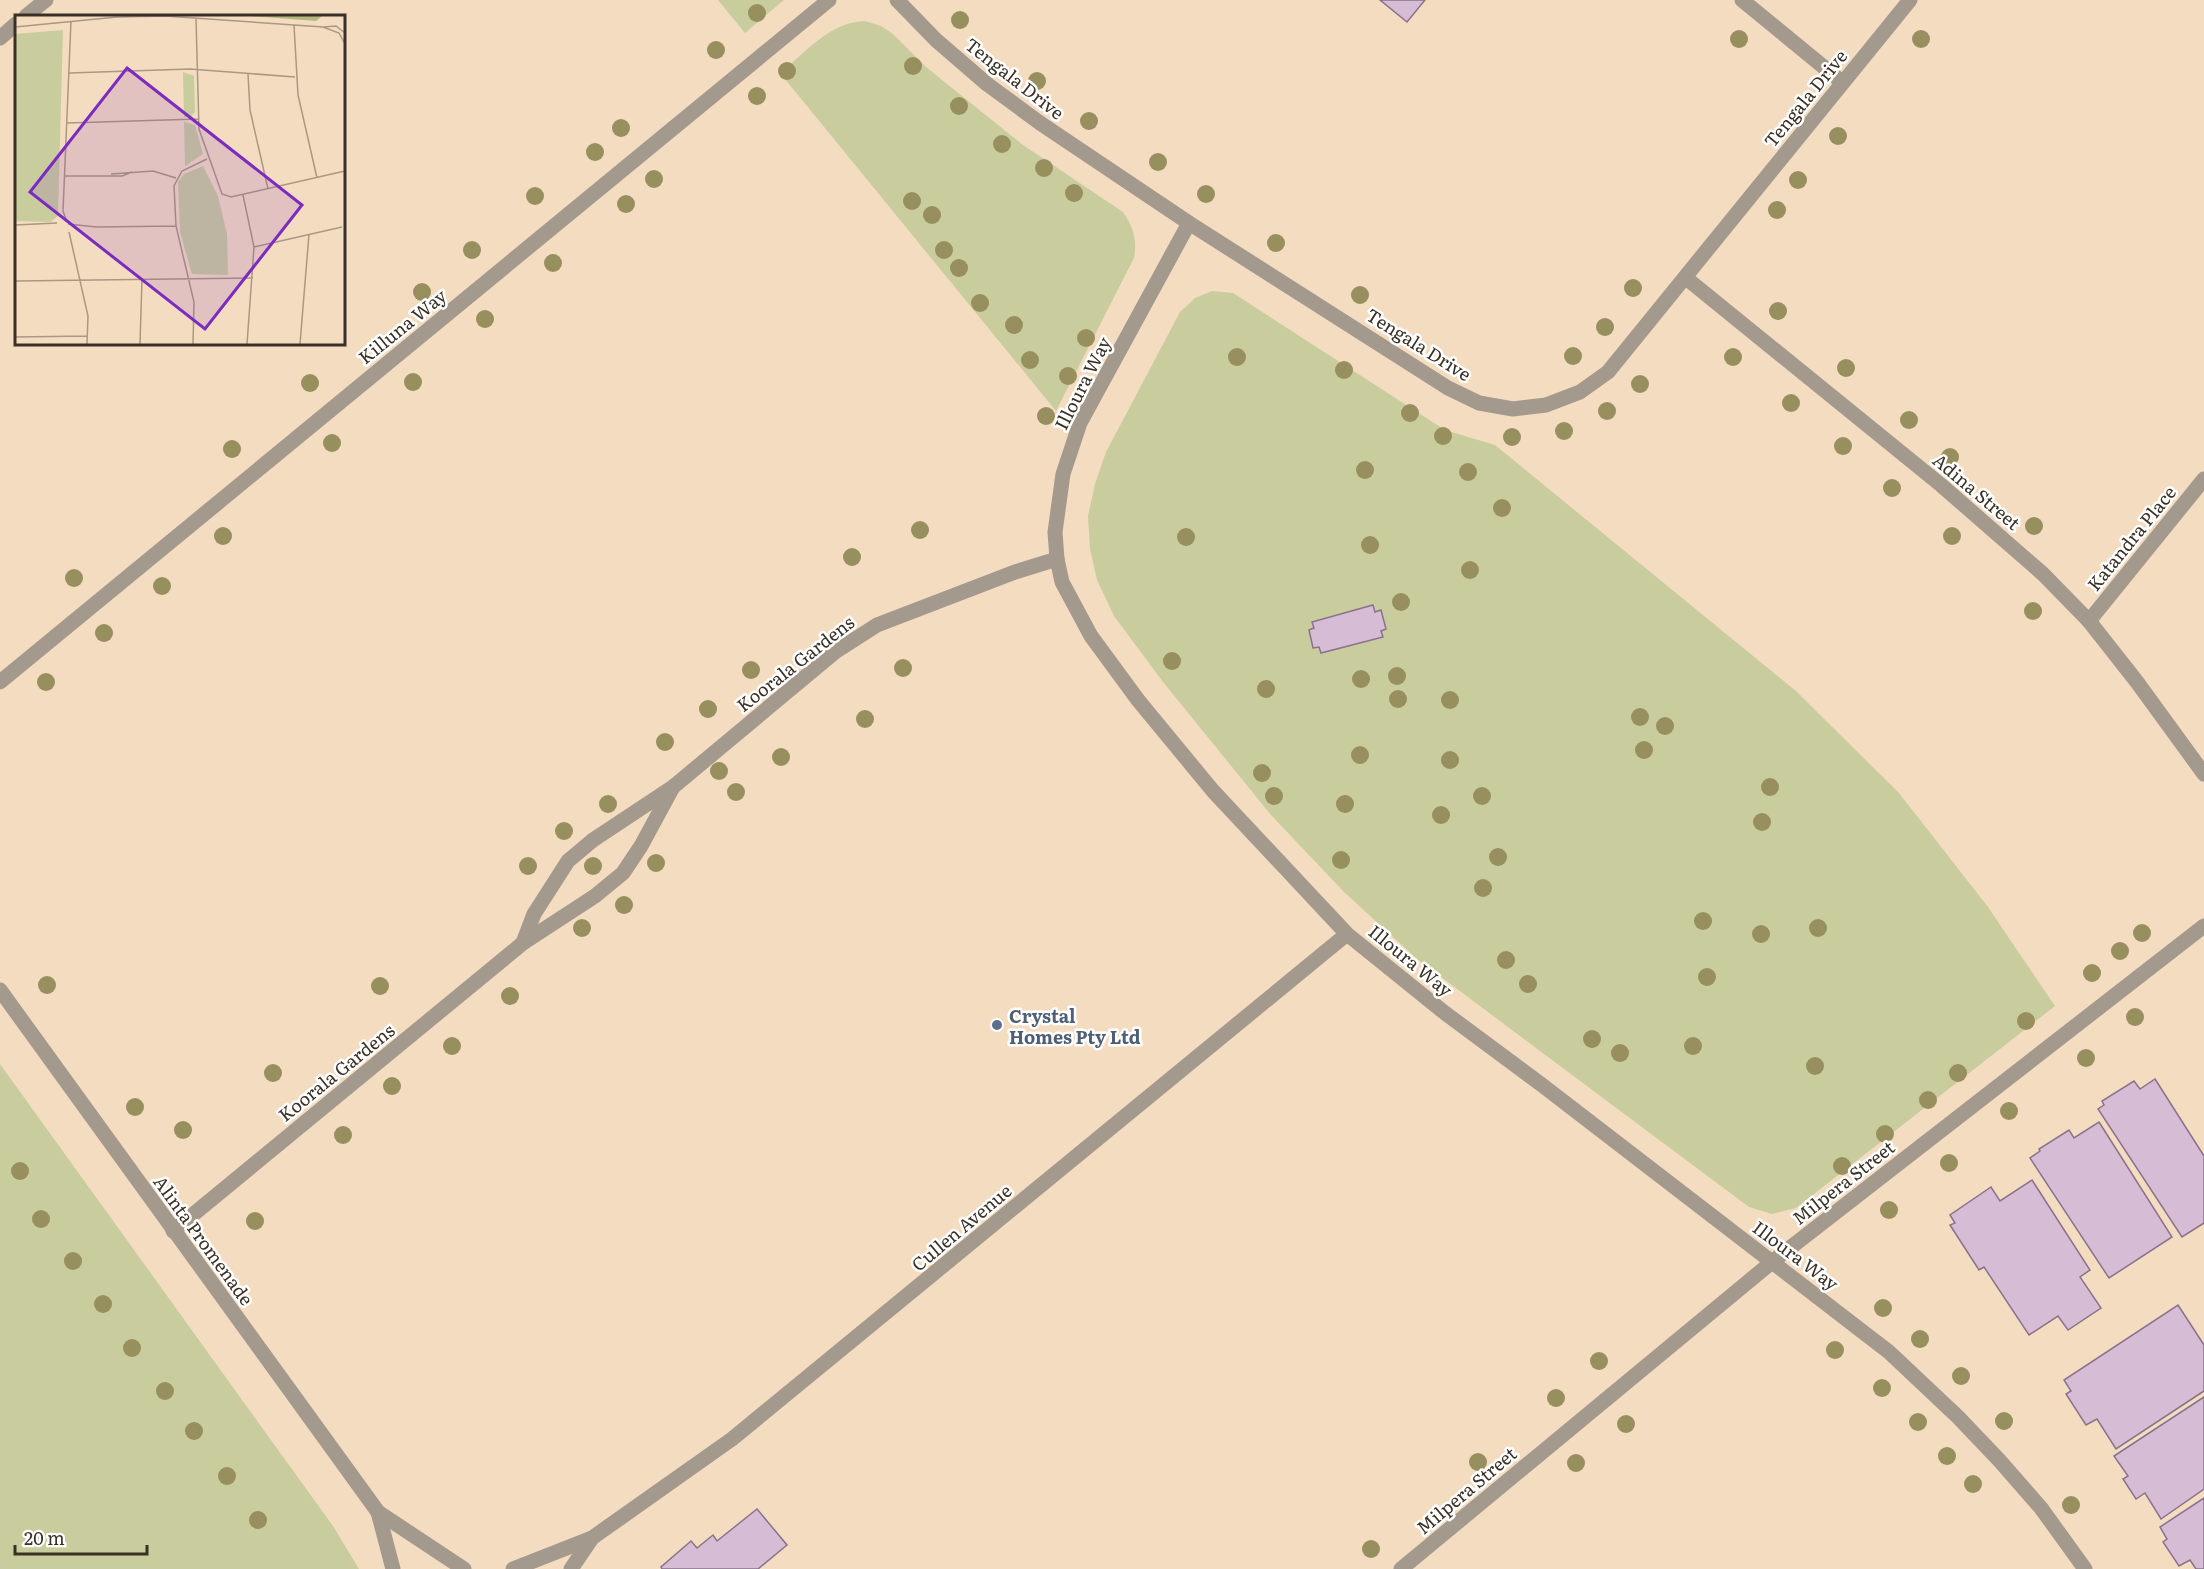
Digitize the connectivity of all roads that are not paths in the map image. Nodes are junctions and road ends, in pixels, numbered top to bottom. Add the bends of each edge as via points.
1 (46, 0) edge
2 (829, 0) edge
3 (897, 0) edge
4 (1742, 0) edge
5 (1910, 0) edge
6 (27, 15) edge
7 (15, 25) edge
8 (0, 38) edge
9 (1842, 82) junction
10 (1189, 223) junction
11 (1686, 278) junction
12 (2204, 479) edge
13 (1057, 559) junction
14 (2089, 621) junction
15 (0, 682) edge
16 (2204, 774) edge
17 (673, 786) junction
18 (2204, 926) edge
19 (1347, 934) junction
20 (523, 943) junction
21 (0, 990) edge
22 (173, 1231) junction
23 (1772, 1262) junction
24 (378, 1512) junction
25 (591, 1538) junction
26 (1407, 1567) edge
27 (393, 1569) edge
28 (464, 1569) edge
29 (513, 1569) edge
30 (571, 1569) edge
31 (2085, 1569) edge

1 - 6 street
2 - 15 street, Killuna Way
3 - 10 street, Tengala Drive via 987,84
4 - 9 street
5 - 9 street, Tengala Drive
7 - 8 street
9 - 11 street, Tengala Drive
10 - 11 street, Tengala Drive via 1448,388 1479,403 1513,409 1546,405 1580,392 1608,372
10 - 13 street, Illoura Way via 1080,423 1063,474 1055,532
11 - 14 street, Adina Street via 1998,534
12 - 14 street, Katandra Place
13 - 17 street, Koorala Gardens via 876,625 835,652
13 - 19 street, Illoura Way via 1062,582 1091,636 1138,700 1213,791
14 - 16 street, Adina Street
17 - 20 street, Koorala Gardens via 623,873
17 - 20 street, Koorala Gardens via 567,861 534,914
18 - 23 street, Milpera Street
19 - 23 street, Illoura Way
19 - 25 street, Cullen Avenue via 802,1384 732,1439
20 - 22 street, Koorala Gardens
21 - 22 street, Alinta Promenade
22 - 24 street, Alinta Promenade
23 - 26 street, Milpera Street
23 - 31 street, Illoura Way via 1889,1352 1958,1417 2041,1508
24 - 27 street, Alinta Promenade
24 - 28 street, Alinta Promenade
25 - 29 street, Cullen Avenue
25 - 30 street, Cullen Avenue

